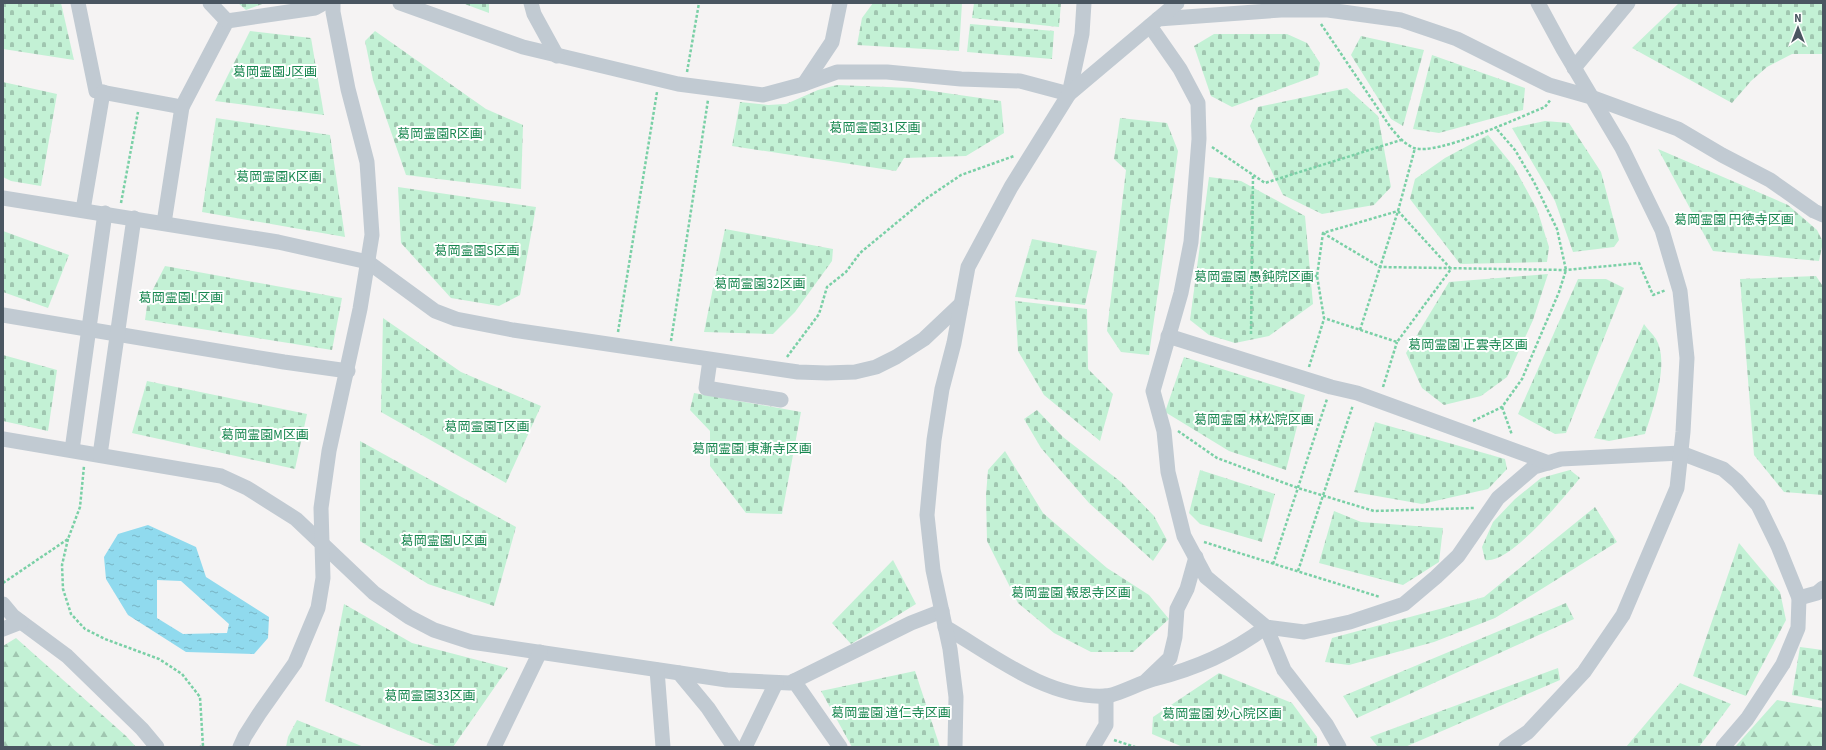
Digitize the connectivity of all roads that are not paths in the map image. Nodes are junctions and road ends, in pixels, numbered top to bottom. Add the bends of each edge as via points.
1 (78, 3) edge
2 (210, 3) edge
3 (324, 3) edge
4 (333, 3) edge
5 (400, 3) edge
6 (530, 3) edge
7 (840, 3) edge
8 (1084, 3) edge
9 (1177, 3) edge
10 (1538, 3) edge
11 (1628, 3) edge
12 (227, 21) junction
13 (1154, 23) junction
14 (557, 56) junction
15 (1574, 68) junction
16 (804, 84) junction
17 (103, 92) junction
18 (1070, 94) junction
19 (1592, 97) junction
20 (182, 107) junction
21 (3, 198) edge
22 (83, 210) junction
23 (112, 215) junction
24 (1823, 215) edge
25 (134, 218) junction
26 (164, 222) junction
27 (368, 262) junction
28 (961, 304) junction
29 (3, 315) edge
30 (89, 329) junction
31 (117, 334) junction
32 (1168, 336) junction
33 (710, 360) junction
34 (348, 371) junction
35 (781, 400) dead end
36 (3, 439) edge
37 (79, 452) junction
38 (1681, 453) junction
39 (100, 455) junction
40 (1549, 463) junction
41 (322, 544) junction
42 (1196, 557) junction
43 (1823, 588) edge
44 (1799, 598) junction
45 (3, 604) edge
46 (942, 611) junction
47 (21, 622) junction
48 (945, 627) junction
49 (1266, 627) junction
50 (3, 629) edge
51 (540, 652) junction
52 (657, 670) junction
53 (680, 673) junction
54 (794, 681) junction
55 (1146, 681) junction
56 (776, 683) junction
57 (1106, 696) junction
58 (1096, 741) edge
59 (157, 747) edge
60 (240, 747) edge
61 (494, 747) edge
62 (663, 747) edge
63 (734, 747) edge
64 (745, 747) edge
65 (840, 747) edge
66 (955, 747) edge
67 (1339, 747) edge
68 (1506, 747) edge
69 (1723, 747) edge

1 - 17 street via 96,91
2 - 12 street
3 - 12 street via 315,8
4 - 27 street via 348,89 367,162 372,235
5 - 14 street via 523,47
6 - 14 street
7 - 16 street via 832,42
8 - 18 street via 1082,34
9 - 13 street
10 - 15 street
11 - 15 street
12 - 20 street
13 - 18 street
13 - 19 street via 1281,10 1328,10 1401,20 1457,39 1549,85
13 - 32 street via 1198,103 1199,139 1190,242 1181,293
14 - 16 street via 684,85 763,95
15 - 19 street
16 - 18 street via 837,72 888,72 961,79 1020,81
17 - 20 street
17 - 22 street
18 - 28 street via 1011,187 968,267
19 - 24 street via 1678,129 1770,180
19 - 38 street via 1622,148 1662,230 1678,285 1687,358
20 - 26 street
21 - 22 street
22 - 23 street
23 - 25 street
23 - 30 street
25 - 26 street
25 - 31 street
26 - 27 street via 278,242
27 - 33 street via 435,311 456,319
27 - 34 street
28 - 33 street via 924,339 896,357 876,367 855,372 827,373
28 - 46 street via 942,389 927,515 933,570
29 - 30 street
30 - 31 street
30 - 37 street
31 - 34 street
31 - 39 street
32 - 40 street via 1357,394
32 - 42 street via 1153,391 1164,430 1168,472 1184,536
33 - 35 street via 706,388
34 - 41 street via 329,451 321,508
36 - 37 street
37 - 39 street
38 - 40 street via 1561,459
38 - 44 street via 1723,469 1758,505
38 - 68 street via 1677,488 1623,615 1584,672 1528,732
39 - 41 street via 221,476 247,488 296,519
40 - 49 street via 1534,467 1498,498 1458,556 1404,604 1350,622 1304,632
41 - 51 street via 374,592 434,630 471,642
41 - 60 street via 323,578 318,608 308,636 295,663 259,714
42 - 49 street via 1206,576
42 - 55 street via 1187,589 1177,609 1170,658
43 - 44 street via 1817,593
44 - 69 street via 1798,628 1783,664 1747,719
45 - 47 street
46 - 48 street
46 - 54 street
47 - 50 street
47 - 59 street via 67,656
48 - 57 street via 985,650 1008,667 1037,680 1065,691
48 - 66 street via 956,697
49 - 55 street via 1223,655 1186,671
49 - 67 street via 1284,670 1326,724
51 - 52 street
51 - 61 street
52 - 53 street
52 - 62 street
53 - 56 street via 727,680
53 - 63 street
54 - 56 street
54 - 65 street
55 - 57 street
56 - 64 street
57 - 58 street via 1106,725

